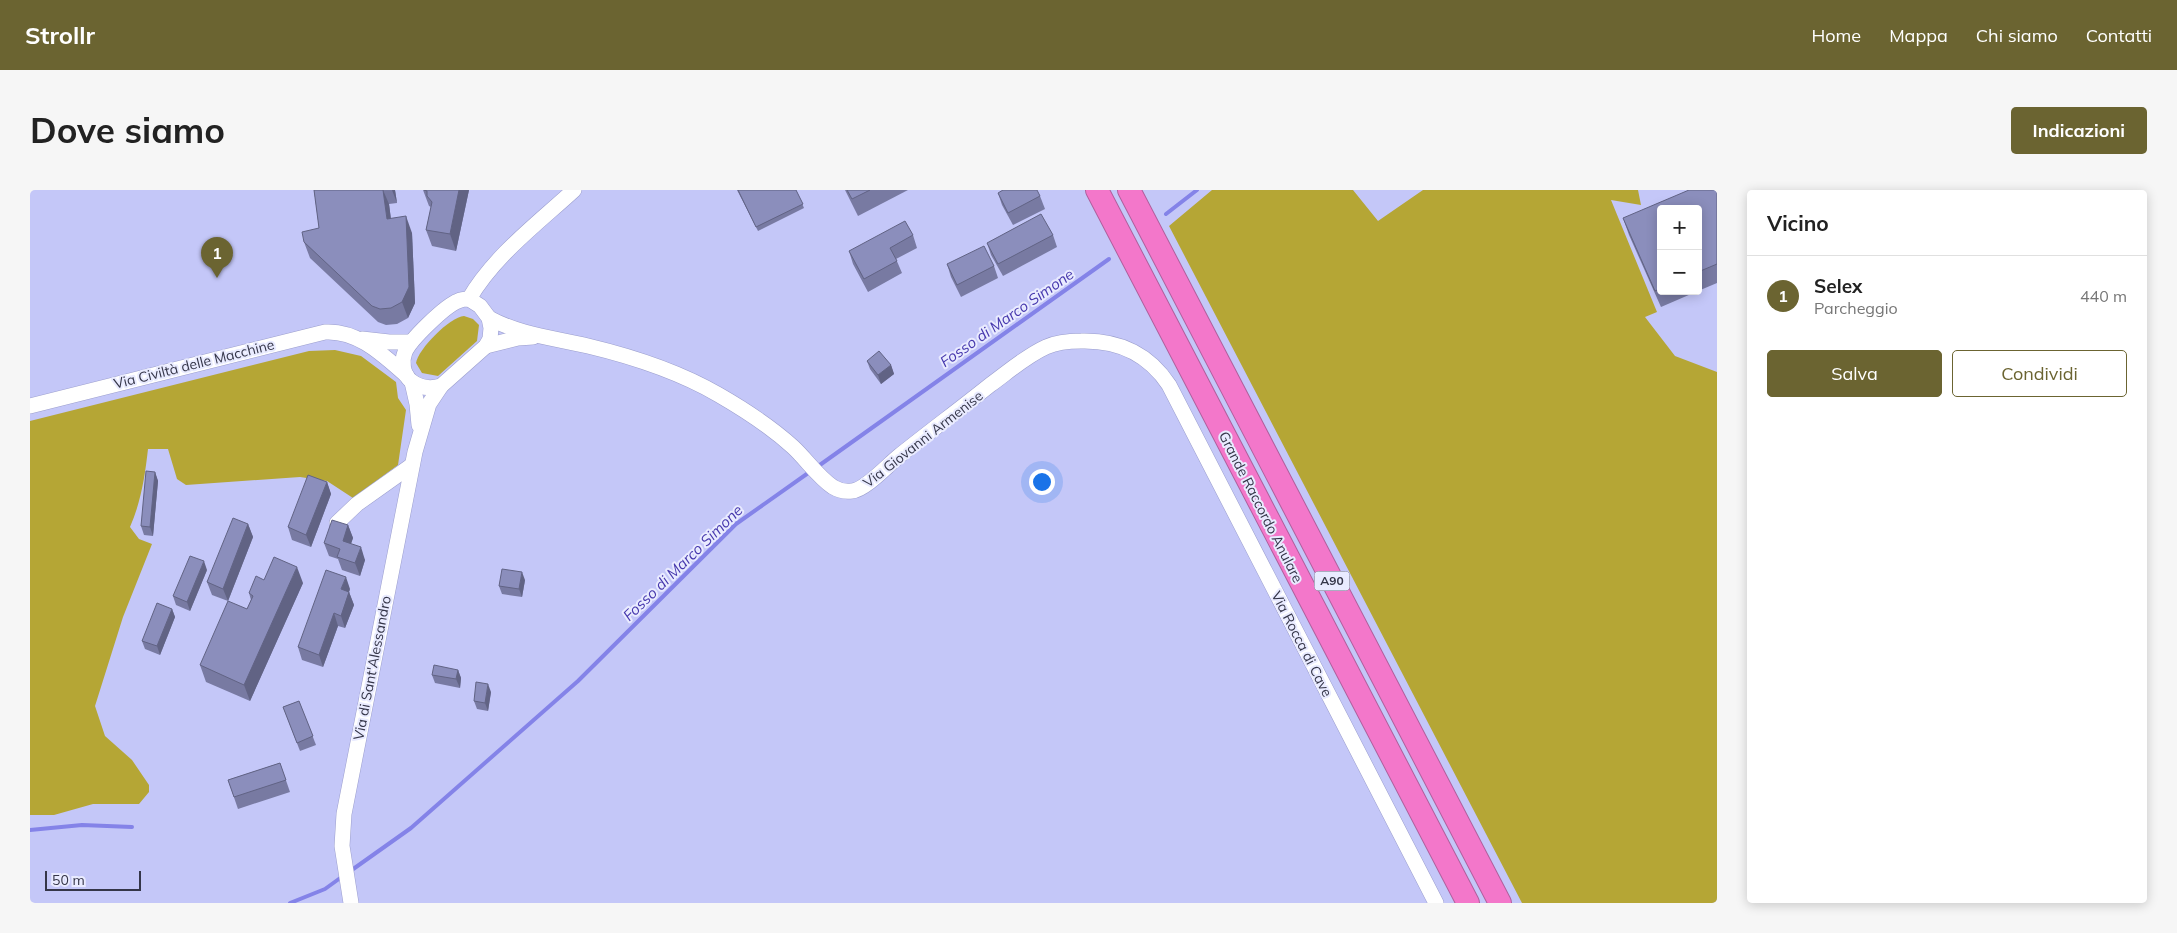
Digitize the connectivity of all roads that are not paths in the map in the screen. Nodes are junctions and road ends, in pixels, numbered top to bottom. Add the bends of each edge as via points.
1 (574, 190) edge
2 (1097, 190) edge
3 (1133, 198) edge
4 (469, 299) junction
5 (489, 318) junction
6 (542, 337) junction
7 (358, 338) junction
8 (411, 342) junction
9 (486, 346) junction
10 (409, 378) junction
11 (1169, 385) joint
12 (441, 386) junction
13 (30, 406) edge
14 (419, 434) junction
15 (412, 465) junction
16 (337, 523) edge
17 (350, 897) edge
18 (1436, 903) edge
19 (1468, 903) edge
20 (1500, 903) edge

1 - 4 street via 494,264
2 - 19 highway, Grande Raccordo Anulare / A90
3 - 20 highway, Grande Raccordo Anulare / A90
4 - 5 street via 480,306
4 - 8 street via 448,307
5 - 6 street, Via Giovanni Armenise
5 - 9 street via 491,334
6 - 9 street, Via Giovanni Armenise via 518,338
6 - 11 street, Via Giovanni Armenise via 638,359 697,383 771,429 831,486 841,491 860,489 1018,364 1057,343 1098,341 1126,347 1152,364
7 - 8 street, Via Civiltà delle Macchine
7 - 10 street, Via Civiltà delle Macchine
7 - 13 street, Via Civiltà delle Macchine via 339,332 310,334
8 - 10 street, Via di Sant'Alessandro via 404,358
9 - 12 street, Via di Sant'Alessandro
10 - 12 street via 425,387
10 - 14 street, Via di Sant'Alessandro via 418,413
11 - 18 street, Via Rocca di Cave
12 - 14 street, Via di Sant'Alessandro via 429,404
14 - 15 street, Via di Sant'Alessandro
15 - 16 street via 357,504
15 - 17 street, Via di Sant'Alessandro via 344,814 343,851

